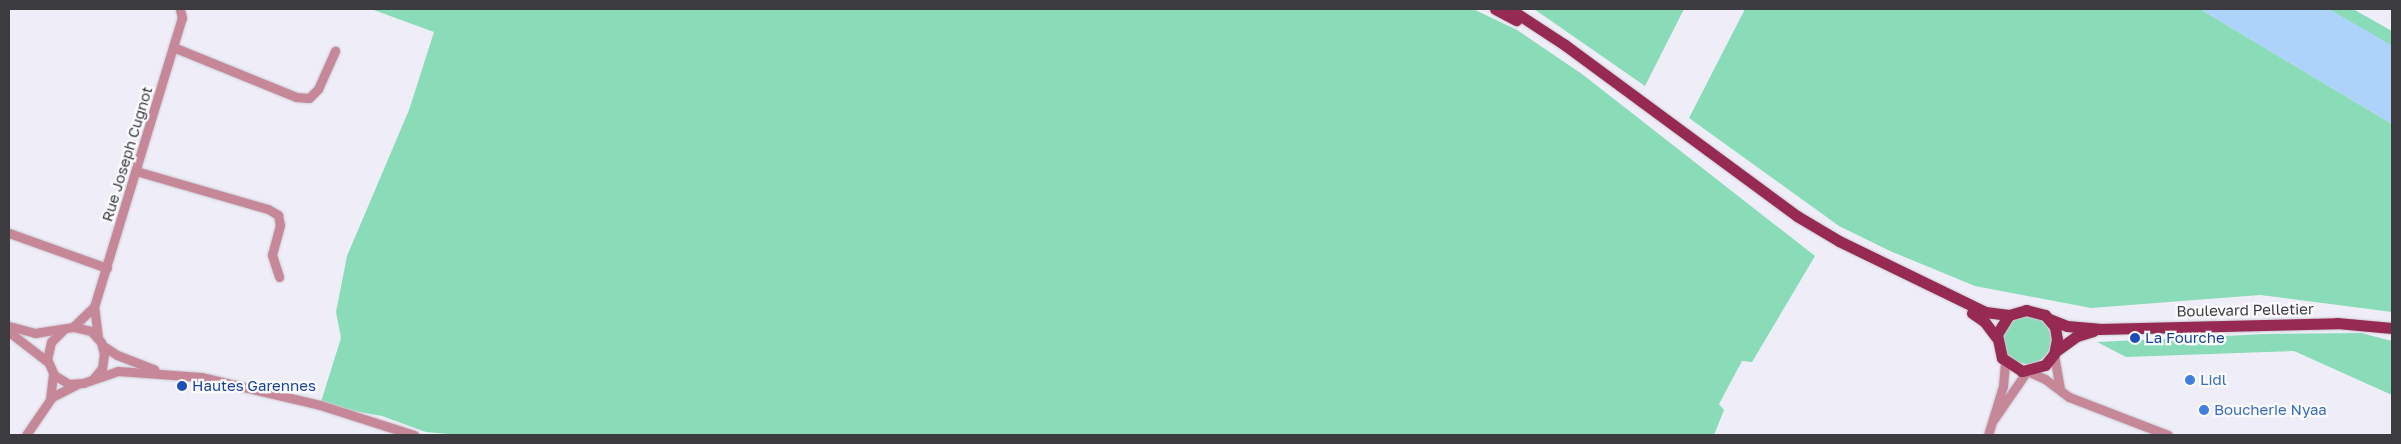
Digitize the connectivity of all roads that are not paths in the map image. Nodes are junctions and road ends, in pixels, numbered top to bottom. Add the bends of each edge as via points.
1 (180, 9) edge
2 (1496, 9) edge
3 (1510, 9) edge
4 (173, 47) junction
5 (335, 51) dead end
6 (136, 170) junction
7 (9, 233) edge
8 (107, 268) junction
9 (279, 277) dead end
10 (94, 307) junction
11 (2010, 315) junction
12 (2049, 319) junction
13 (9, 326) edge
14 (72, 327) junction
15 (2392, 328) edge
16 (2099, 329) junction
17 (63, 330) junction
18 (9, 332) edge
19 (1996, 337) junction
20 (100, 342) junction
21 (2055, 353) junction
22 (48, 362) junction
23 (2005, 362) junction
24 (2027, 371) junction
25 (166, 372) junction
26 (52, 373) junction
27 (94, 378) junction
28 (76, 384) junction
29 (2062, 391) junction
30 (50, 400) junction
31 (1994, 419) junction
32 (373, 420) junction
33 (26, 435) edge
34 (399, 435) edge
35 (414, 435) edge
36 (1988, 435) edge
37 (2168, 435) edge

1 - 4 street, Rue Joseph Cugnot via 182,18
2 - 19 main road via 1565,52 1812,232 1875,268 1978,316
3 - 11 main road via 1558,40 1816,228 1976,308 1992,314
4 - 5 street via 296,97 309,98 318,89
4 - 6 street, Rue Joseph Cugnot
6 - 8 street, Rue Joseph Cugnot
6 - 9 street via 268,209 278,215 280,225 272,255
7 - 8 street
8 - 10 street, Rue Joseph Cugnot
10 - 14 street, Rue Joseph Cugnot
10 - 20 street, Rue Joseph Cugnot
11 - 12 main road via 2032,310
11 - 19 main road via 2000,325
12 - 16 main road, Boulevard Pelletier via 2068,326
12 - 21 main road via 2057,334
13 - 17 street via 35,333
14 - 17 street
14 - 20 street via 86,329
15 - 16 main road, Boulevard Pelletier via 2337,323
16 - 21 main road, Boulevard Pelletier via 2077,336
17 - 22 street via 50,345
18 - 22 street
19 - 23 main road via 1998,352
20 - 25 street via 126,359
20 - 27 street via 103,364
21 - 24 main road via 2041,367
21 - 29 street
22 - 26 street
23 - 24 main road
23 - 31 street via 2004,386
24 - 29 street
24 - 31 street
25 - 27 street via 118,371
25 - 32 street via 232,382
26 - 28 street via 62,381
26 - 30 street
27 - 28 street
28 - 30 street
29 - 37 street
30 - 33 street
31 - 36 street
32 - 34 street
32 - 35 street

